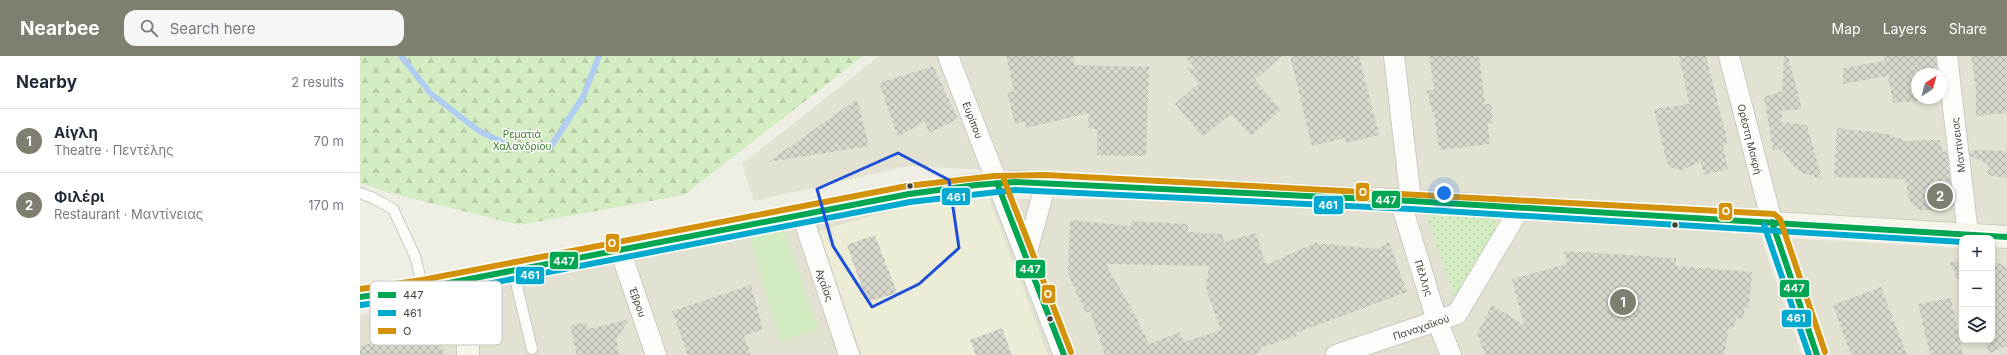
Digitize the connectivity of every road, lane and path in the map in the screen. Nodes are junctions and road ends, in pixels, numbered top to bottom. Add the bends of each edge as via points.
1 (948, 56) edge
2 (1394, 56) edge
3 (1729, 56) edge
4 (1947, 56) edge
5 (997, 183) junction
6 (1046, 183) junction
7 (360, 193) edge
8 (1406, 201) junction
9 (1520, 208) junction
10 (802, 215) junction
11 (1772, 222) junction
12 (1968, 234) junction
13 (2007, 237) edge
14 (620, 250) junction
15 (1026, 255) junction
16 (513, 270) junction
17 (467, 279) joint
18 (421, 281) edge
19 (457, 281) edge
20 (370, 296) edge
21 (360, 297) edge
22 (1437, 321) junction
23 (468, 345) edge
24 (532, 349) dead end
25 (468, 355) edge
26 (656, 355) edge
27 (849, 355) edge
28 (1064, 355) edge
29 (1336, 355) edge
30 (1451, 355) edge
31 (1817, 355) edge

1 - 5 street, Ευρίπου
2 - 8 street, Πέλλης
3 - 11 street, Ορέστη Μακρή
4 - 12 street, Μαντίνειας
5 - 6 main road
5 - 10 main road via 908,194
5 - 15 street, Ευρίπου
6 - 8 main road
6 - 15 street
7 - 18 lane via 393,208 415,256
8 - 9 main road
8 - 22 street, Πέλλης via 1408,229
9 - 11 main road
9 - 22 street, Παναχαϊκού via 1460,311 1454,316
10 - 14 main road
10 - 27 street, Αχαΐας
11 - 12 main road
11 - 31 main road
12 - 13 main road
14 - 16 main road
14 - 26 street, Έβρου
15 - 28 street, Ευρίπου
16 - 17 main road
16 - 24 lane
17 - 19 main road
20 - 21 main road
22 - 29 street, Παναχαϊκού
22 - 30 street, Πέλλης
23 - 25 main road

